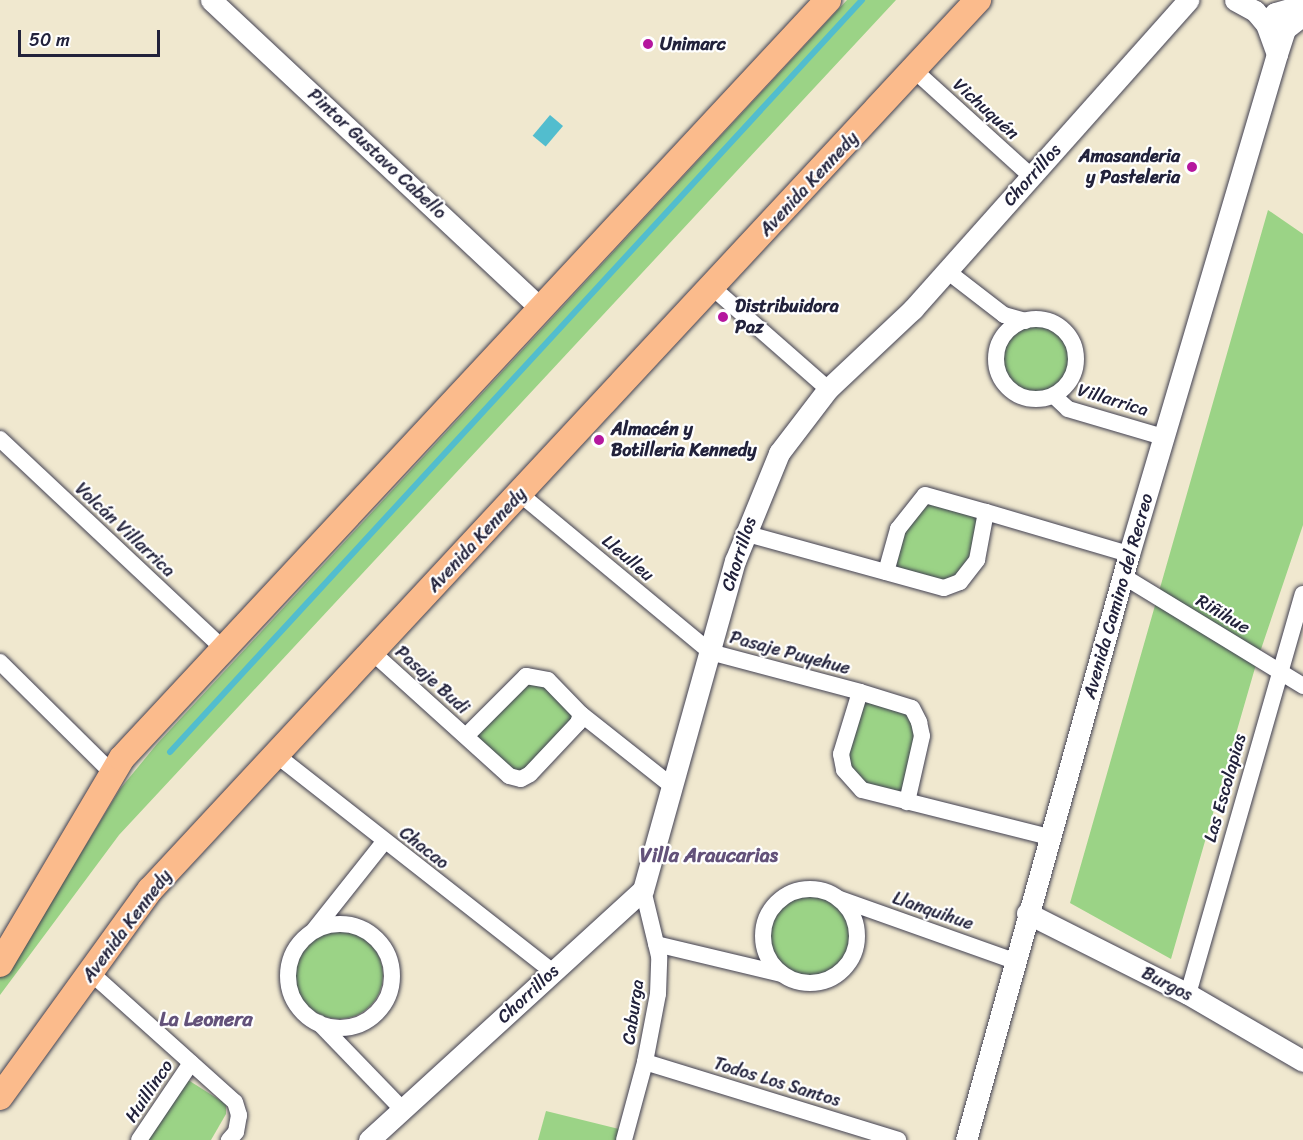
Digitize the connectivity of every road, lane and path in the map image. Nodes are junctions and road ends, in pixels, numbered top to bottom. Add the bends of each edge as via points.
1 (211, 0) edge
2 (828, 0) edge
3 (978, 0) edge
4 (1188, 0) edge
5 (1235, 0) edge
6 (1303, 5) edge
7 (1303, 15) edge
8 (1266, 24) junction
9 (1277, 54) junction
10 (914, 70) junction
11 (1031, 176) junction
12 (947, 271) junction
13 (713, 288) junction
14 (541, 309) junction
15 (1025, 321) junction
16 (828, 389) junction
17 (1054, 396) junction
18 (1163, 437) junction
19 (0, 439) edge
20 (520, 494) junction
21 (986, 512) junction
22 (744, 533) junction
23 (1130, 554) junction
24 (886, 572) junction
25 (1123, 576) junction
26 (1303, 594) edge
27 (224, 649) junction
28 (372, 652) junction
29 (710, 652) junction
30 (0, 662) edge
31 (1278, 671) junction
32 (1303, 686) edge
33 (860, 692) junction
34 (581, 714) junction
35 (466, 736) junction
36 (275, 754) junction
37 (112, 772) junction
38 (672, 786) junction
39 (907, 802) junction
40 (1049, 837) junction
41 (384, 842) junction
42 (643, 890) junction
43 (840, 899) junction
44 (1027, 913) junction
45 (312, 932) junction
46 (656, 944) junction
47 (1014, 961) junction
48 (0, 964) edge
49 (552, 971) junction
50 (91, 973) junction
51 (783, 974) junction
52 (1188, 994) junction
53 (319, 1023) junction
54 (1303, 1061) edge
55 (645, 1062) junction
56 (191, 1064) junction
57 (0, 1098) edge
58 (402, 1109) junction
59 (139, 1140) edge
60 (229, 1140) edge
61 (369, 1140) edge
62 (624, 1140) edge
63 (898, 1140) edge
64 (966, 1140) edge

1 - 14 street, Pintor Gustavo Cabello
2 - 14 main road
3 - 10 main road, Avenida Kennedy
4 - 11 street, Chorrillos
5 - 8 street via 1255,10
6 - 8 street via 1275,13
7 - 9 street, Avenida Camino del Recreo via 1285,29
8 - 9 street
9 - 18 street, Avenida Camino del Recreo
10 - 11 street, Vichuquén
10 - 13 main road, Avenida Kennedy
11 - 12 street, Chorrillos
12 - 15 street, Villarrica via 1004,315
12 - 16 street, Chorrillos
13 - 16 street
13 - 20 main road, Avenida Kennedy
14 - 27 main road
15 - 17 street, Villarrica via 1038,319 1057,325 1071,339 1076,351 1073,377
15 - 17 street, Villarrica via 1013,326 1000,342 996,361 999,374 1005,385 1028,399
16 - 22 street, Chorrillos via 779,453
17 - 18 street, Villarrica via 1068,408
18 - 23 street, Avenida Camino del Recreo
19 - 27 street, Volcán Villarrica
20 - 28 main road, Avenida Kennedy
20 - 29 street, Lleulleu
21 - 23 street
21 - 24 street via 925,495 898,529
21 - 24 street via 977,560 960,582 944,588 930,587
22 - 24 street
22 - 29 street, Chorrillos
23 - 25 street, Avenida Camino del Recreo
25 - 31 street, Riñihue
25 - 40 street, Avenida Camino del Recreo
26 - 31 street, Las Escolapias
27 - 37 main road via 134,743
28 - 35 street, Pasaje Budi
28 - 36 main road, Avenida Kennedy
29 - 33 street, Pasaje Puyehue
29 - 38 street, Chorrillos
30 - 37 street
31 - 32 street, Riñihue
31 - 52 street, Las Escolapias
33 - 39 street, Pasaje Puyehue via 912,708 919,722 922,736
33 - 39 street, Pasaje Puyehue via 841,754 844,770 862,790
34 - 35 street, Pasaje Budi via 548,680 526,676
34 - 35 street, Pasaje Budi via 578,723 521,779 509,776
34 - 38 street, Pasaje Budi
36 - 41 street, Chacao
36 - 50 main road, Avenida Kennedy via 150,890
37 - 48 main road via 31,918
38 - 42 street, Chorrillos
39 - 40 street, Pasaje Puyehue
40 - 44 street, Avenida Camino del Recreo
41 - 45 street
41 - 49 street, Chacao
42 - 46 street, Caburga
42 - 49 street, Chorrillos
43 - 47 street, Llanquihue
43 - 51 street via 857,930 849,964 832,977 811,983
43 - 51 street via 812,889 783,897 773,908 763,936 765,951
44 - 47 street, Avenida Camino del Recreo
44 - 52 street, Burgos
45 - 53 street via 293,952 288,980 297,1006
45 - 53 street via 327,925 360,928 374,936 391,964 388,996 367,1021 343,1027
46 - 51 street
46 - 55 street, Caburga via 658,994
47 - 64 street, Avenida Camino del Recreo
49 - 58 street, Chorrillos
50 - 56 street, Huillinco
50 - 57 main road, Avenida Kennedy
52 - 54 street, Burgos
53 - 58 street
55 - 62 street, Caburga
55 - 63 street, Todos Los Santos
56 - 59 street, Huillinco
56 - 60 street, Huillinco via 235,1101 239,1115 236,1132
58 - 61 street, Chorrillos

